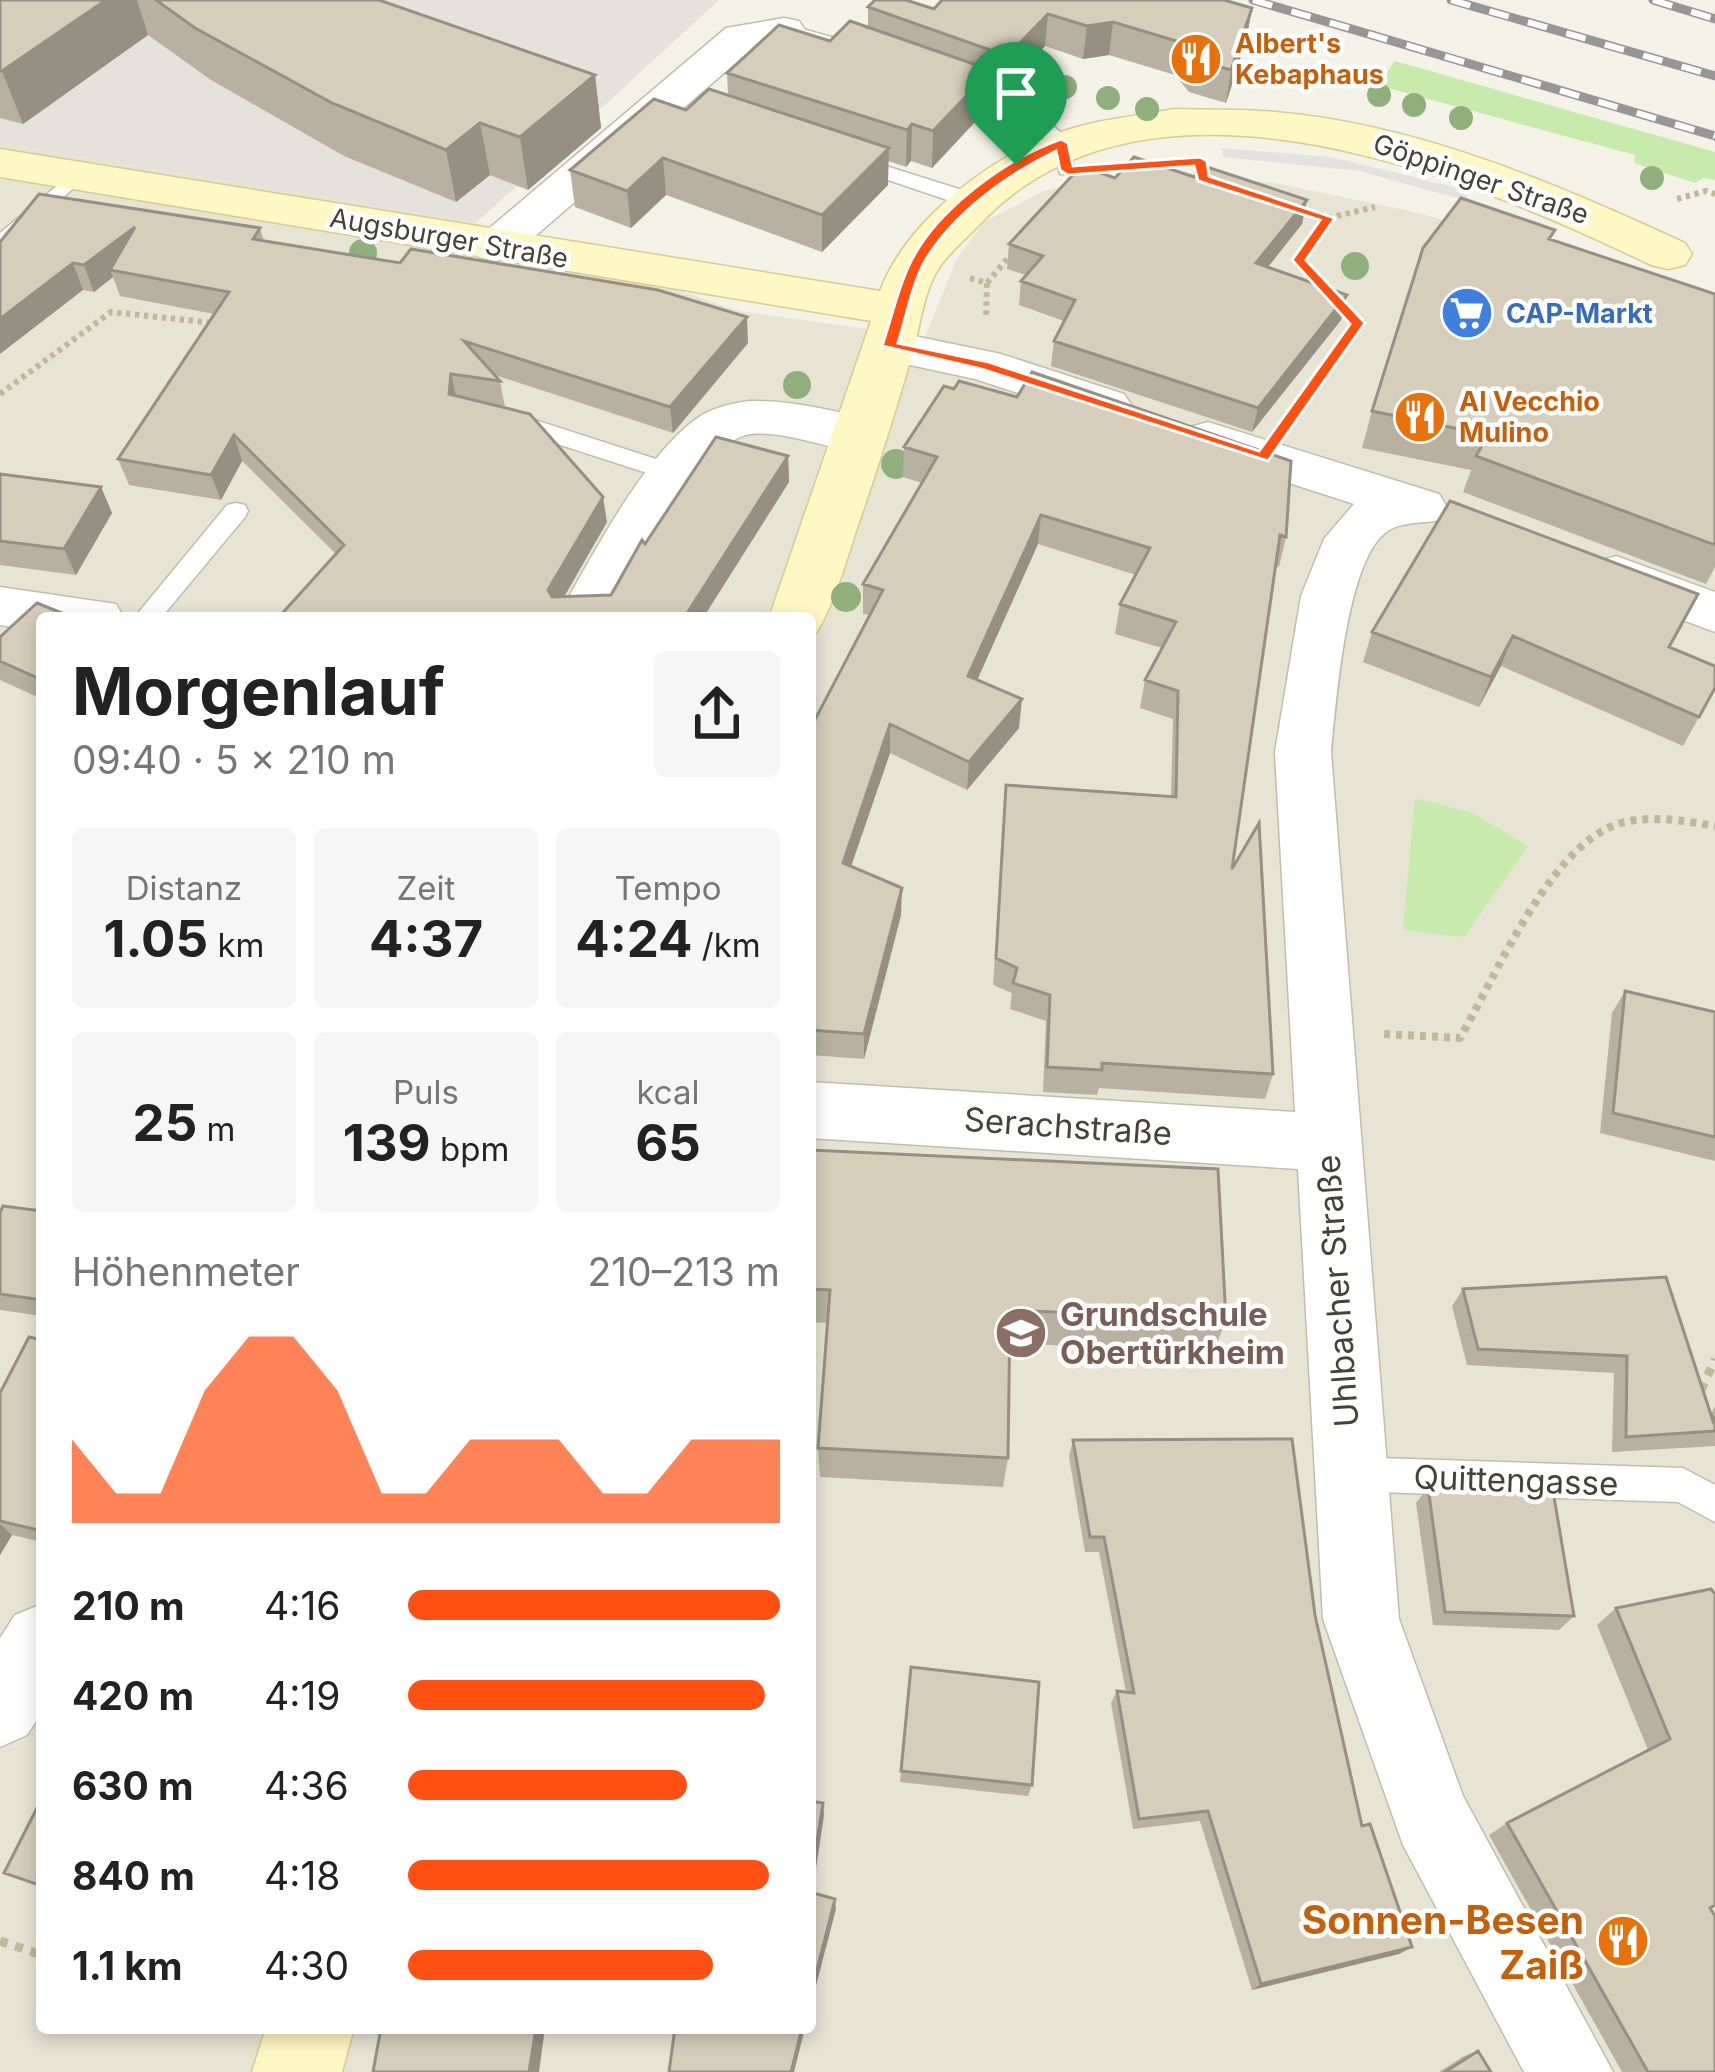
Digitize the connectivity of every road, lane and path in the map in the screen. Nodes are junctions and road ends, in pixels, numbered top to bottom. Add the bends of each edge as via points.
1 (784, 30) joint
2 (889, 60) edge
3 (932, 74) edge
4 (837, 157) edge
5 (1064, 157) junction
6 (1200, 161) junction
7 (0, 163) edge
8 (76, 176) junction
9 (1715, 194) edge
10 (1674, 200) dead end
11 (1375, 207) dead end
12 (961, 209) junction
13 (1328, 218) junction
14 (0, 245) edge
15 (495, 247) junction
16 (1667, 254) junction
17 (917, 262) junction
18 (1715, 271) edge
19 (226, 325) edge
20 (894, 328) junction
21 (984, 365) junction
22 (0, 394) edge
23 (487, 415) edge
24 (862, 434) junction
25 (1263, 457) junction
26 (675, 474) junction
27 (236, 511) dead end
28 (1434, 511) joint
29 (1566, 556) edge
30 (0, 606) edge
31 (48, 612) edge
32 (153, 612) edge
33 (588, 612) edge
34 (798, 612) edge
35 (1715, 613) edge
36 (1715, 826) edge
37 (1322, 1030) junction
38 (816, 1110) edge
39 (1327, 1142) junction
40 (1715, 1359) edge
41 (1348, 1474) junction
42 (1684, 1485) junction
43 (1715, 1505) edge
44 (36, 1651) edge
45 (0, 1708) edge
46 (0, 1941) edge
47 (36, 1952) edge
48 (308, 2034) edge
49 (297, 2072) edge
50 (1570, 2072) edge

1 - 2 lane
1 - 15 street via 741,37 675,103
3 - 5 lane via 1019,108
4 - 12 lane
5 - 6 street, Göppinger Straße
5 - 12 street, Göppinger Straße via 1024,184
5 - 16 street, Göppinger Straße via 1197,122 1339,134 1556,200
6 - 13 path via 1202,178
6 - 16 street, Göppinger Straße via 1352,175
7 - 8 street, Augsburger Straße
8 - 14 lane
8 - 15 street, Augsburger Straße
9 - 10 path
11 - 13 path
12 - 17 street, Göppinger Straße
13 - 25 path via 1299,260 1358,323
15 - 20 street, Augsburger Straße
16 - 18 street, Göppinger Straße
17 - 20 street, Göppinger Straße
17 - 21 path via 987,283
19 - 22 path via 111,312
20 - 21 street, Augsburger Straße
20 - 24 street, Göppinger Straße
21 - 25 street, Augsburger Straße
23 - 26 lane
24 - 26 street via 730,420 698,441
24 - 34 street, Göppinger Straße
25 - 28 street, Augsburger Straße
26 - 33 street
27 - 32 lane
28 - 37 street, Uhlbacher Straße via 1367,518 1348,542 1311,653 1303,752
29 - 35 street
30 - 31 street
36 - 37 path via 1666,817 1605,829 1571,854 1460,1038
37 - 39 street, Uhlbacher Straße
38 - 39 street, Serachstraße
39 - 41 street, Uhlbacher Straße
40 - 42 path via 1702,1383
41 - 42 lane, Quittengasse
41 - 50 street, Uhlbacher Straße via 1361,1619 1431,1817
42 - 43 lane
44 - 45 street
46 - 47 path
48 - 49 street

